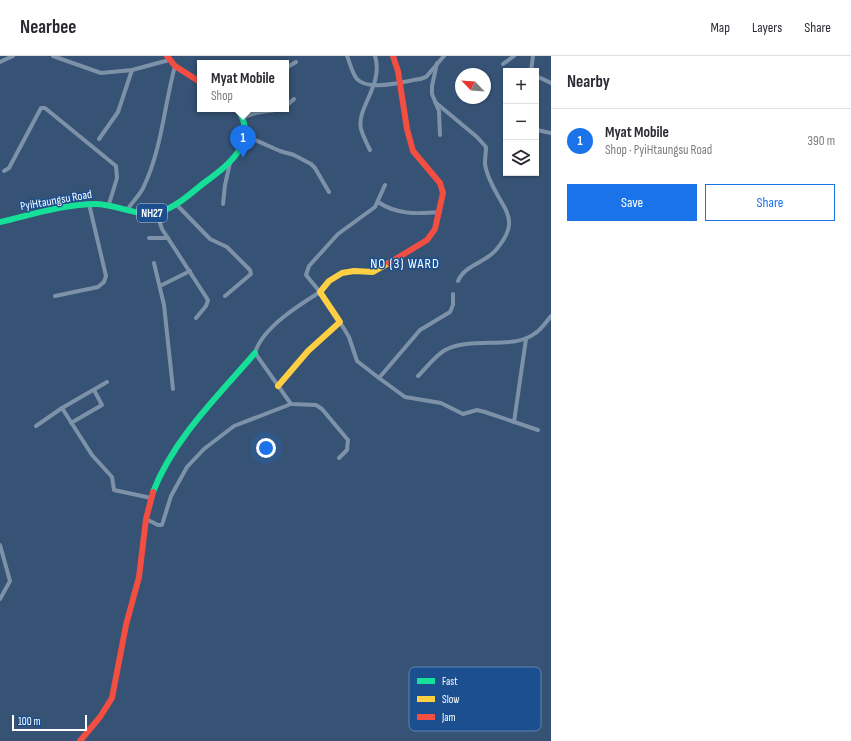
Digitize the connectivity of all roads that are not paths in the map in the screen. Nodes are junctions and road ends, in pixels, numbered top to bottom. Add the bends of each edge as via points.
1 (14, 56) edge
2 (53, 56) edge
3 (347, 56) edge
4 (375, 56) edge
5 (393, 56) edge
6 (444, 56) edge
7 (514, 56) edge
8 (533, 56) edge
9 (168, 58) edge
10 (0, 62) edge
11 (296, 62) dead end
12 (437, 63) junction
13 (503, 64) dead end
14 (175, 66) junction
15 (289, 66) edge
16 (531, 68) edge
17 (132, 70) junction
18 (539, 77) edge
19 (197, 80) edge
20 (399, 82) junction
21 (551, 83) edge
22 (374, 86) junction
23 (294, 99) dead end
24 (435, 102) junction
25 (289, 103) edge
26 (240, 112) edge
27 (262, 112) edge
28 (244, 118) junction
29 (539, 130) edge
30 (551, 133) edge
31 (440, 135) dead end
32 (246, 136) junction
33 (99, 139) dead end
34 (370, 150) dead end
35 (230, 163) junction
36 (4, 172) dead end
37 (385, 186) dead end
38 (329, 192) dead end
39 (378, 202) junction
40 (176, 203) junction
41 (89, 204) junction
42 (109, 204) junction
43 (223, 204) dead end
44 (128, 209) junction
45 (440, 212) junction
46 (159, 213) junction
47 (0, 222) edge
48 (149, 238) dead end
49 (168, 238) junction
50 (154, 263) dead end
51 (190, 271) junction
52 (458, 281) dead end
53 (160, 286) junction
54 (320, 292) junction
55 (453, 294) dead end
56 (55, 296) dead end
57 (225, 296) dead end
58 (551, 316) edge
59 (196, 318) dead end
60 (340, 322) junction
61 (526, 339) junction
62 (254, 353) junction
63 (418, 376) dead end
64 (379, 378) junction
65 (107, 382) dead end
66 (278, 386) junction
67 (173, 389) dead end
68 (94, 390) junction
69 (291, 404) junction
70 (62, 408) junction
71 (514, 422) junction
72 (71, 423) junction
73 (36, 426) dead end
74 (538, 430) dead end
75 (339, 458) dead end
76 (151, 498) junction
77 (146, 519) junction
78 (0, 545) edge
79 (0, 599) edge
80 (80, 741) edge

1 - 10 street
2 - 17 street via 101,73
3 - 22 street via 356,77 361,82
4 - 22 street via 377,68
5 - 20 main road
6 - 12 street
7 - 13 street
8 - 16 street
9 - 14 main road
9 - 17 street
11 - 15 street
12 - 20 street via 426,76
12 - 24 street via 432,86
14 - 19 main road
14 - 44 street via 158,148 144,187
17 - 33 street via 118,112
18 - 21 street
20 - 22 street
20 - 45 main road via 413,151 440,183 443,193
22 - 34 street via 361,121 361,129
23 - 25 street
24 - 31 street via 439,110
24 - 52 street via 486,147 484,163 510,222 509,231 489,258 461,274
26 - 28 main road
27 - 28 street
28 - 32 main road
29 - 30 street
32 - 35 main road, NH27
32 - 38 street via 311,164
35 - 40 main road, NH27
35 - 43 street
36 - 42 street via 41,108 45,108 116,166 116,178
37 - 39 street
39 - 45 street via 388,209 405,213
39 - 54 street via 353,225 338,234 309,266 306,275
40 - 46 main road, NH27
40 - 57 street via 210,239 223,244 250,270 251,274
41 - 42 main road, PyiHtaungsu Road / NH27
41 - 47 main road, PyiHtaungsu Road / NH27
41 - 56 street via 106,276 104,282 98,287
42 - 44 main road, PyiHtaungsu Road / NH27
44 - 46 main road, PyiHtaungsu Road / NH27
45 - 54 main road via 435,229 427,240 416,248 373,272 342,273
46 - 49 street via 162,229
48 - 49 street
49 - 51 street
50 - 53 street
51 - 53 street
51 - 59 street via 208,302
53 - 67 street
54 - 60 main road
54 - 62 street via 293,309 270,330
55 - 64 street via 450,312 420,330
58 - 61 street
60 - 64 street via 349,336 357,361
60 - 66 main road via 308,351
61 - 63 street via 469,342 446,350
61 - 71 street
62 - 66 street
62 - 76 main road via 188,431 161,472
64 - 71 street via 405,397 430,400 463,414 477,410
65 - 68 street
66 - 69 street
68 - 70 street
68 - 72 street via 102,405
69 - 75 street via 316,405 328,414 348,440 347,450
69 - 77 street via 234,426 204,449 187,467 172,496 162,525
70 - 72 street
70 - 73 street
71 - 74 street
72 - 76 street via 92,455 112,477 114,490
76 - 77 main road
77 - 80 main road via 139,577 126,625 112,698
78 - 79 street via 10,581

